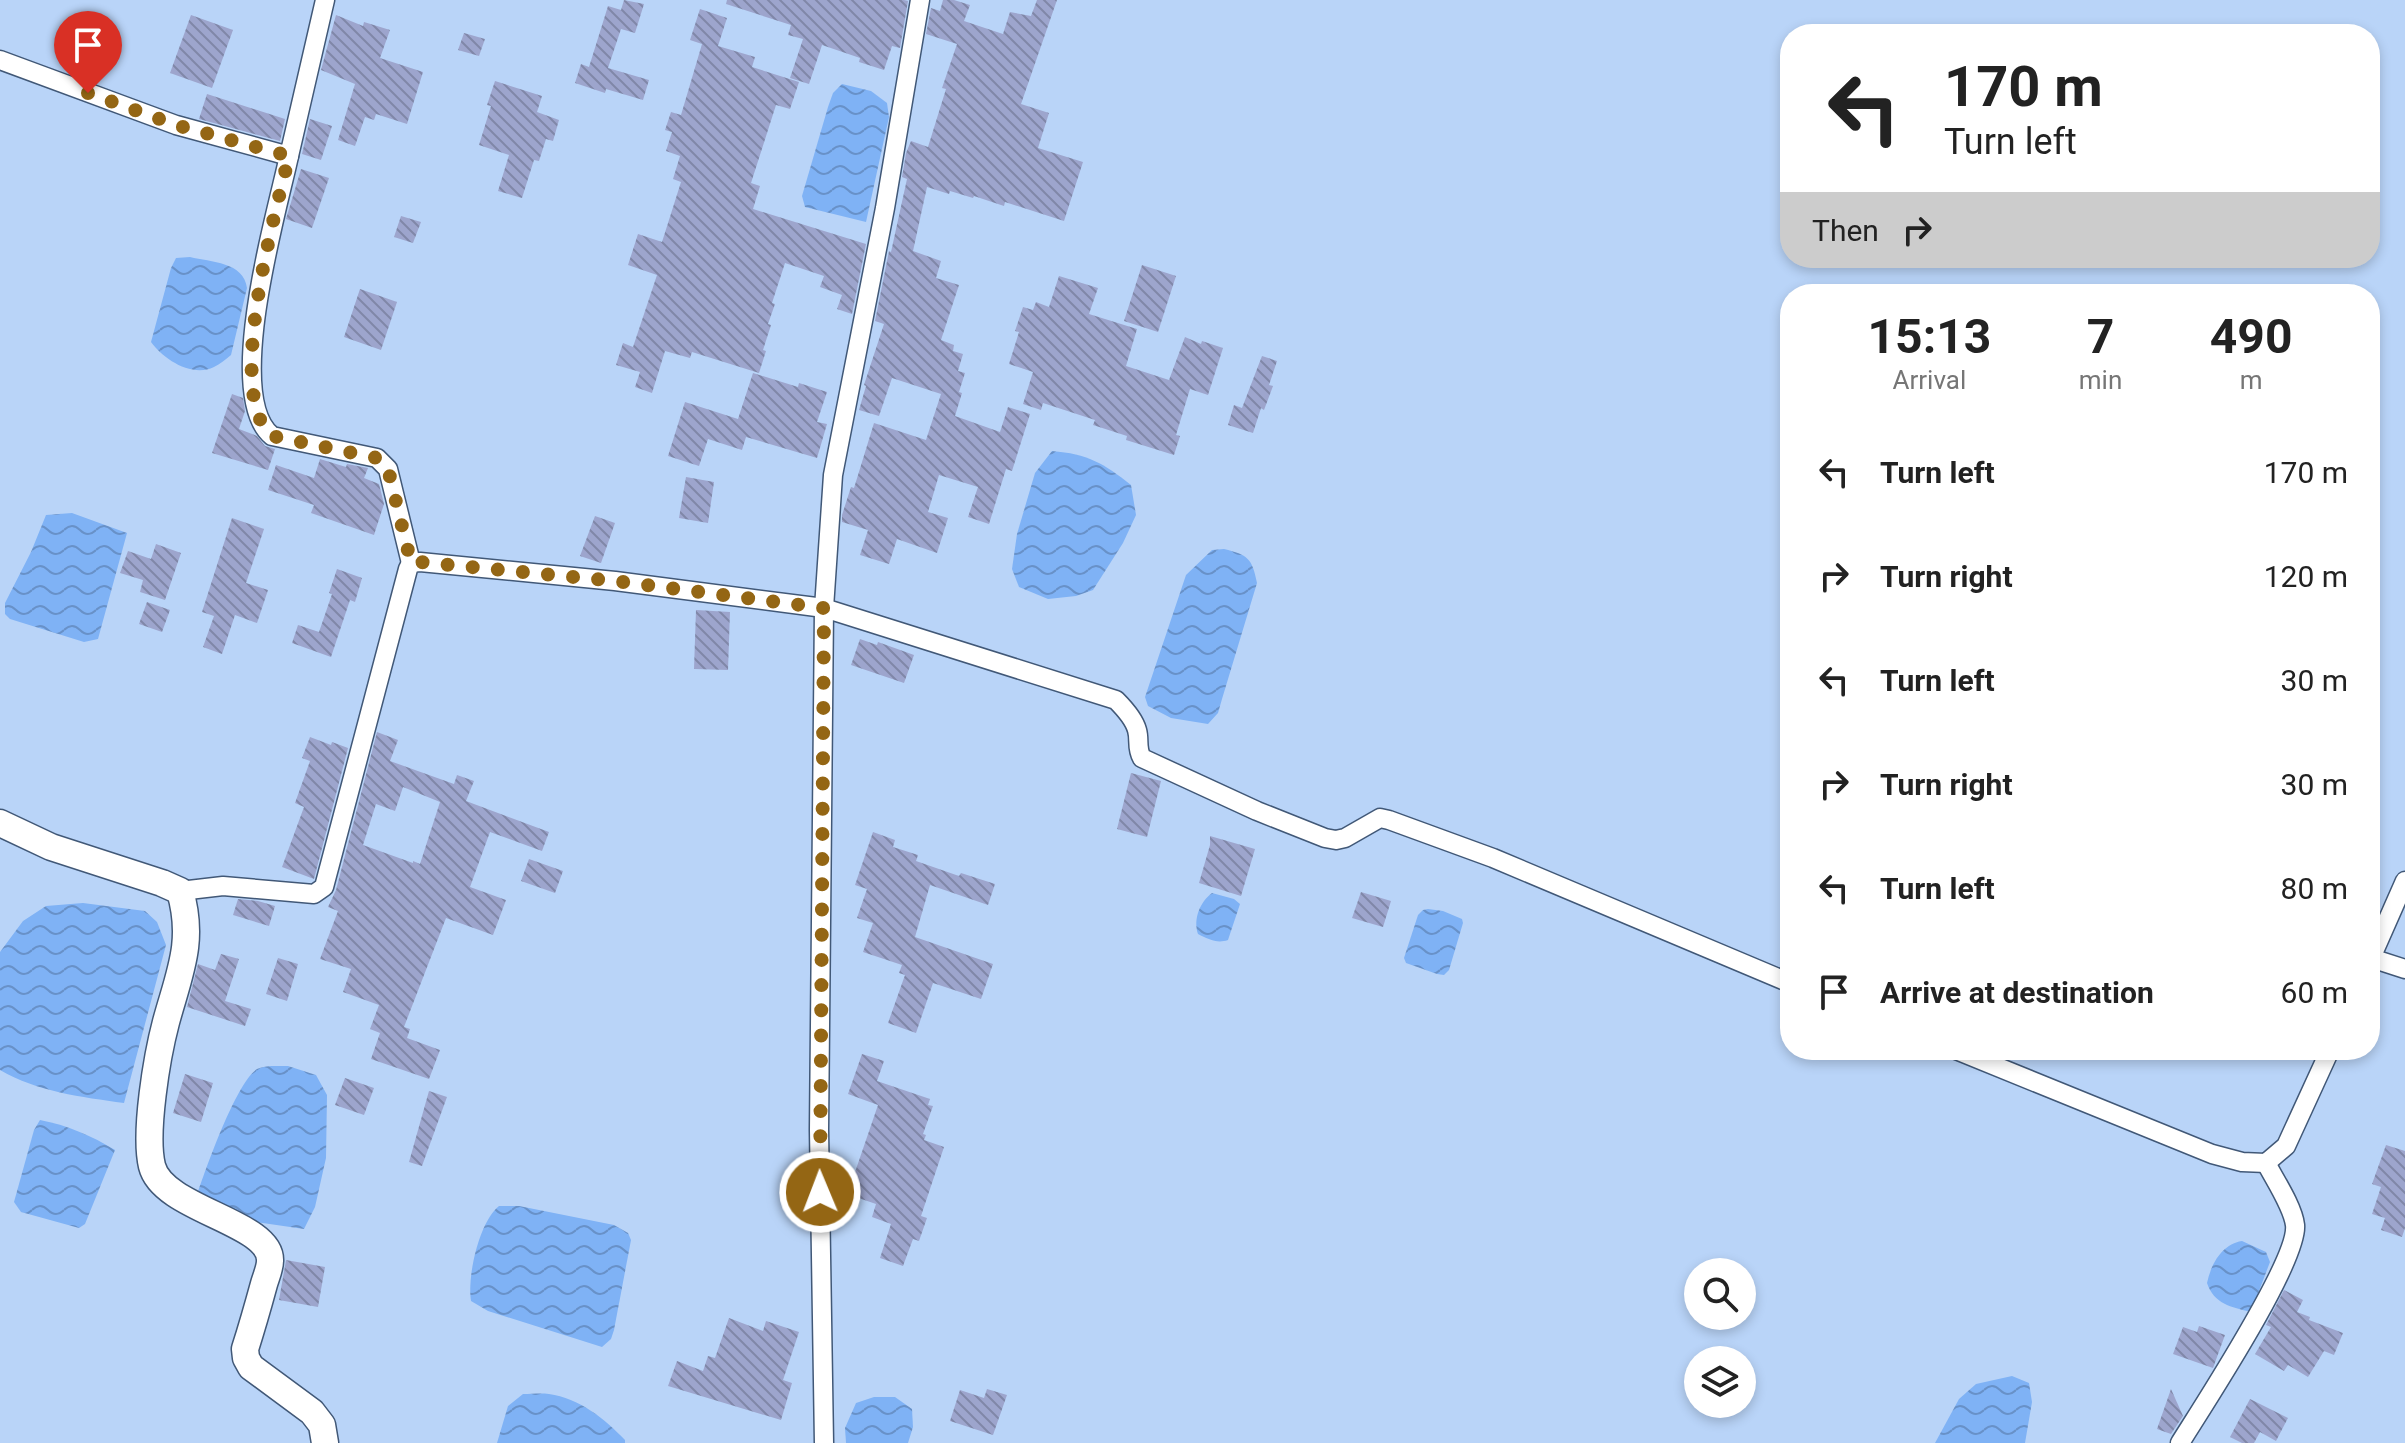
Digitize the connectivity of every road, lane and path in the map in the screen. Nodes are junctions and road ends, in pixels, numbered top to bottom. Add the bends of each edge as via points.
1 (325, 0) edge
2 (920, 0) edge
3 (0, 60) edge
4 (289, 156) junction
5 (411, 563) junction
6 (824, 608) junction
7 (0, 823) edge
8 (2405, 881) edge
9 (180, 891) junction
10 (2380, 939) edge
11 (2380, 962) edge
12 (2405, 969) edge
13 (1780, 979) edge
14 (1981, 1060) edge
15 (2325, 1060) edge
16 (2266, 1163) junction
17 (325, 1443) edge
18 (824, 1443) edge
19 (2180, 1443) edge

1 - 4 street
2 - 6 street via 833,475
3 - 4 street via 176,125
4 - 5 street via 258,296 251,373 255,405 272,436 383,462
5 - 6 street via 615,581
5 - 9 street via 324,887 314,894 223,886
6 - 13 street via 1116,700 1137,729 1142,758 1325,838 1345,838 1380,818 1389,820
6 - 18 street via 819,1130
7 - 9 street via 51,847
8 - 10 street
9 - 17 street via 188,929 153,1092 148,1149 153,1171 194,1204 264,1243 270,1259 246,1358 312,1412 322,1425
11 - 12 street
14 - 16 street via 2212,1154
15 - 16 street via 2286,1146
16 - 19 street via 2292,1215 2293,1238 2250,1328

